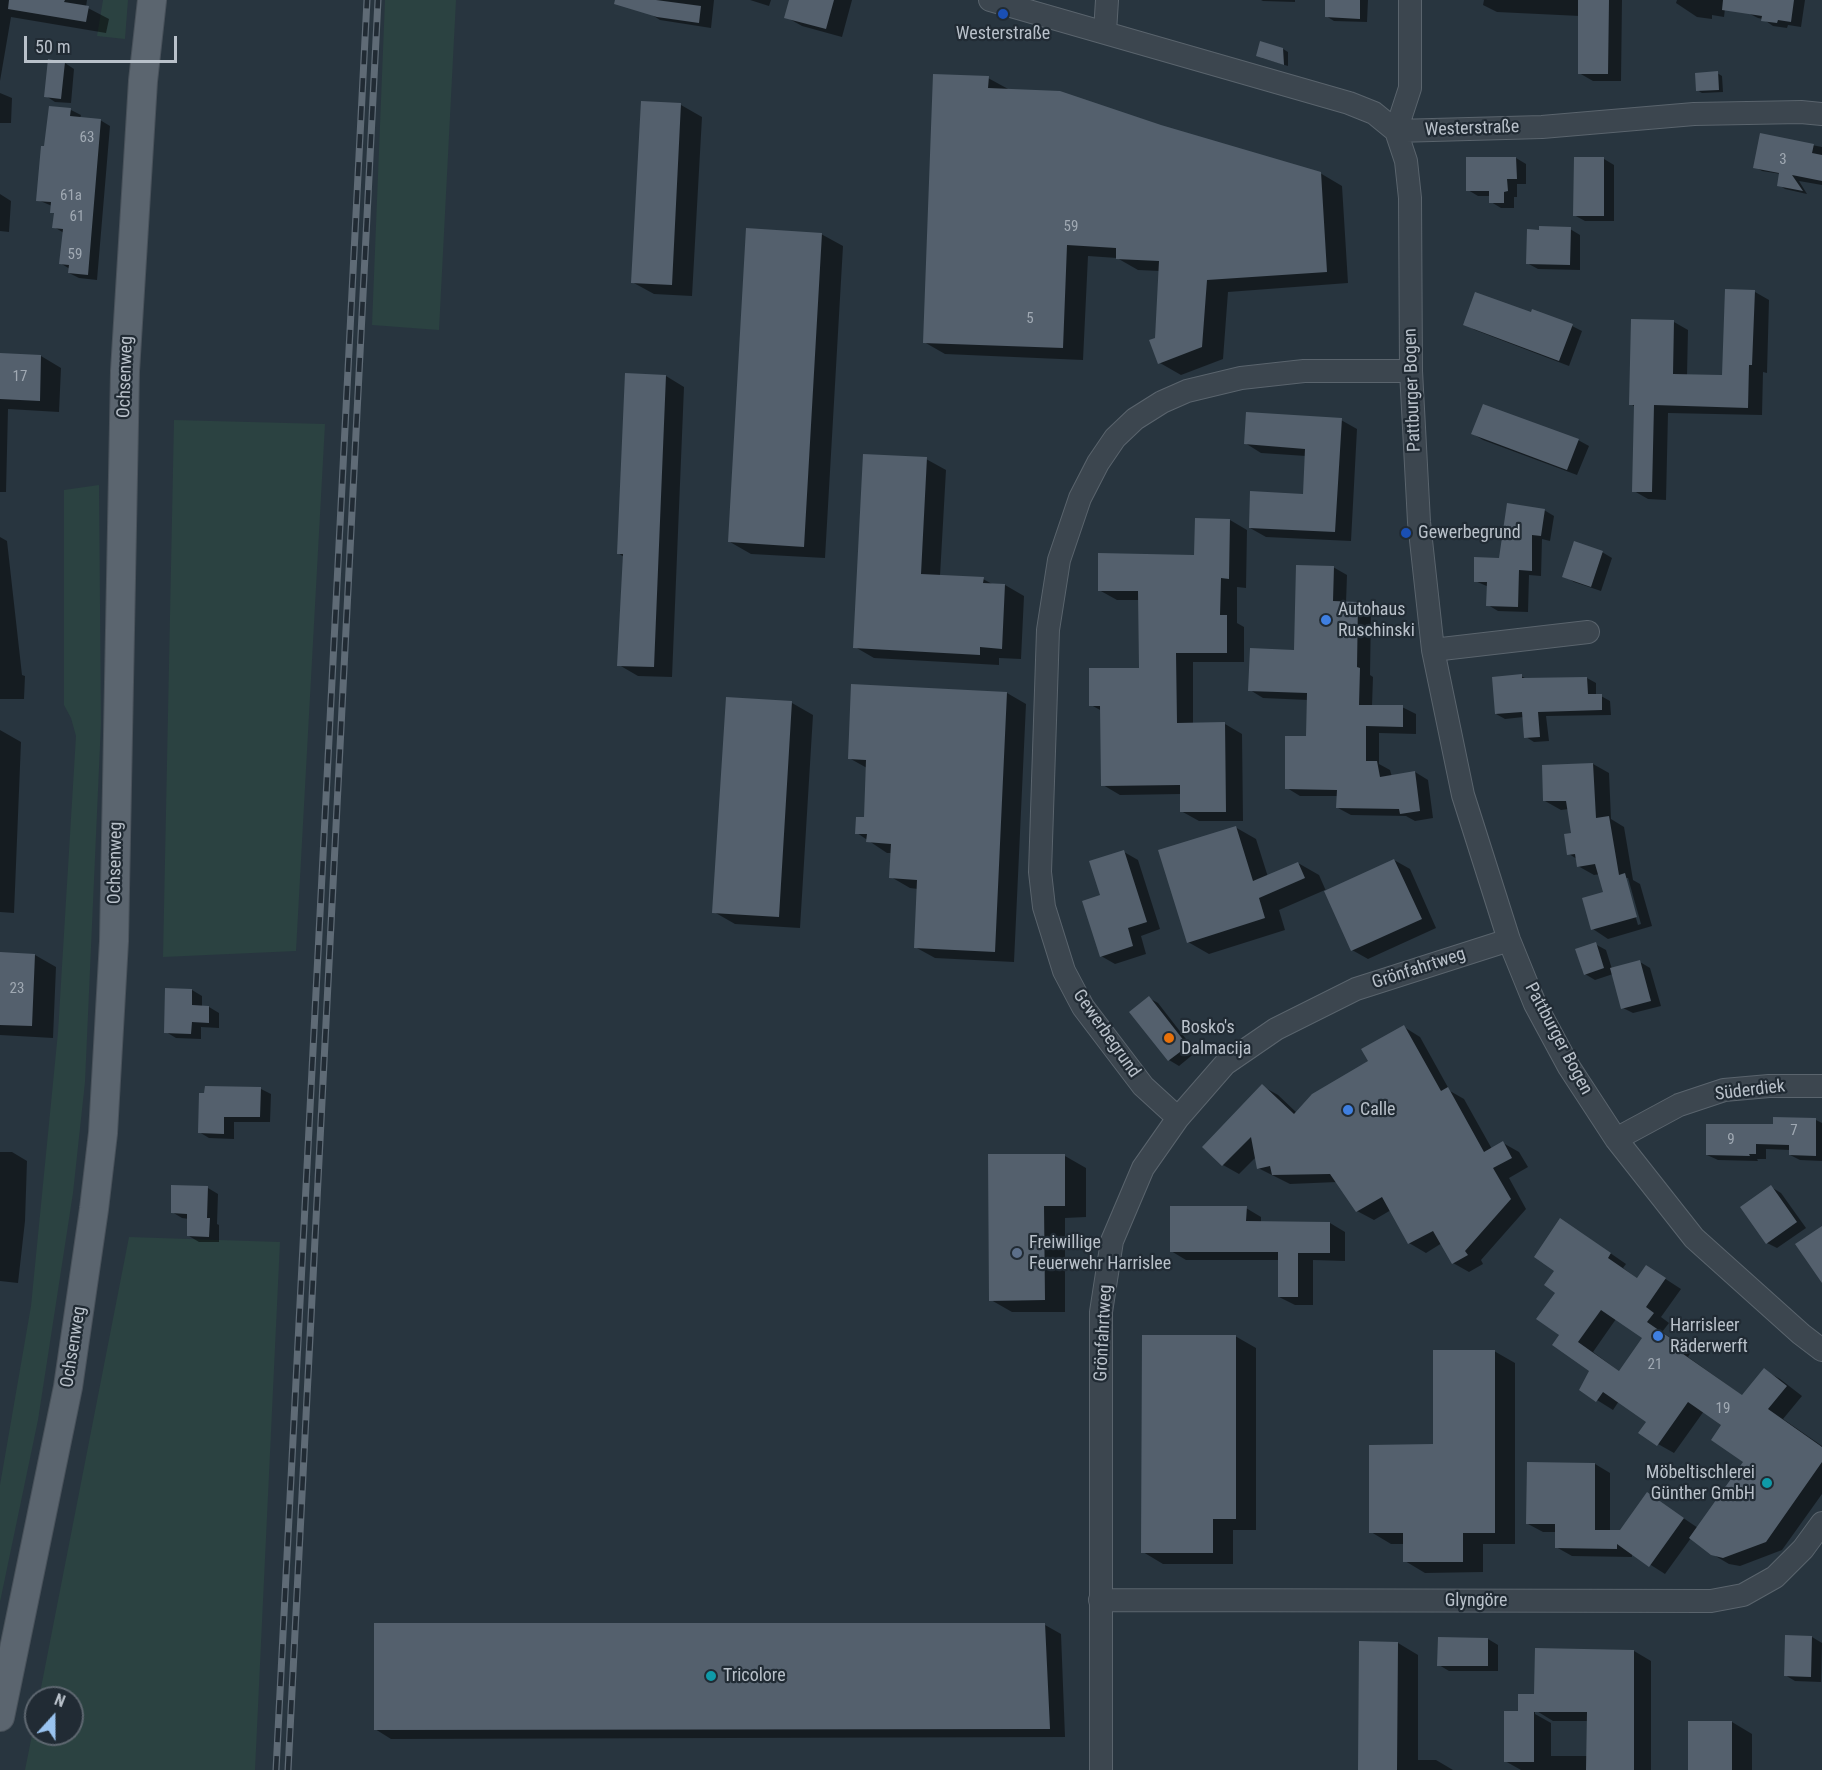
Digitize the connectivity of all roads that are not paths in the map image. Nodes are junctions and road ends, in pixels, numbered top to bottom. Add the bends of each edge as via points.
1 (152, 0) edge
2 (990, 0) edge
3 (1107, 0) edge
4 (1410, 0) edge
5 (1105, 32) junction
6 (1822, 114) edge
7 (1396, 131) junction
8 (1410, 371) junction
9 (1588, 632) dead end
10 (1434, 650) junction
11 (1509, 940) junction
12 (1822, 1086) edge
13 (1178, 1118) junction
14 (1616, 1139) junction
15 (1822, 1350) edge
16 (1822, 1523) edge
17 (1100, 1600) junction
18 (0, 1717) edge
19 (1101, 1770) edge

1 - 18 main road, Ochsenweg via 143,81 125,371 114,941 103,1133 68,1387
2 - 5 street
3 - 5 street
4 - 7 street via 1410,88
5 - 7 street via 1349,103 1374,113
6 - 7 street, Westerstraße via 1694,114 1542,127
7 - 8 street, Pattburger Bogen via 1406,161 1410,198
8 - 10 street, Pattburger Bogen via 1419,522
8 - 13 street, Gewerbegrund via 1304,371 1240,378 1187,391 1162,402 1135,419 1098,463 1080,498 1059,560 1048,630 1040,872 1044,907 1064,970 1083,1007 1143,1086
9 - 10 street
10 - 11 street, Pattburger Bogen via 1463,795
11 - 13 street, Grönfahrtweg via 1356,989 1276,1029 1225,1064
11 - 14 street, Pattburger Bogen via 1535,1004 1569,1067
12 - 14 street, Süderdiek via 1724,1090 1679,1105
13 - 17 street, Grönfahrtweg via 1143,1168 1110,1251 1101,1312
14 - 15 street, Pattburger Bogen via 1694,1238
16 - 17 street, Glyngöre via 1775,1577 1743,1595 1711,1601
17 - 19 street, Grönfahrtweg

